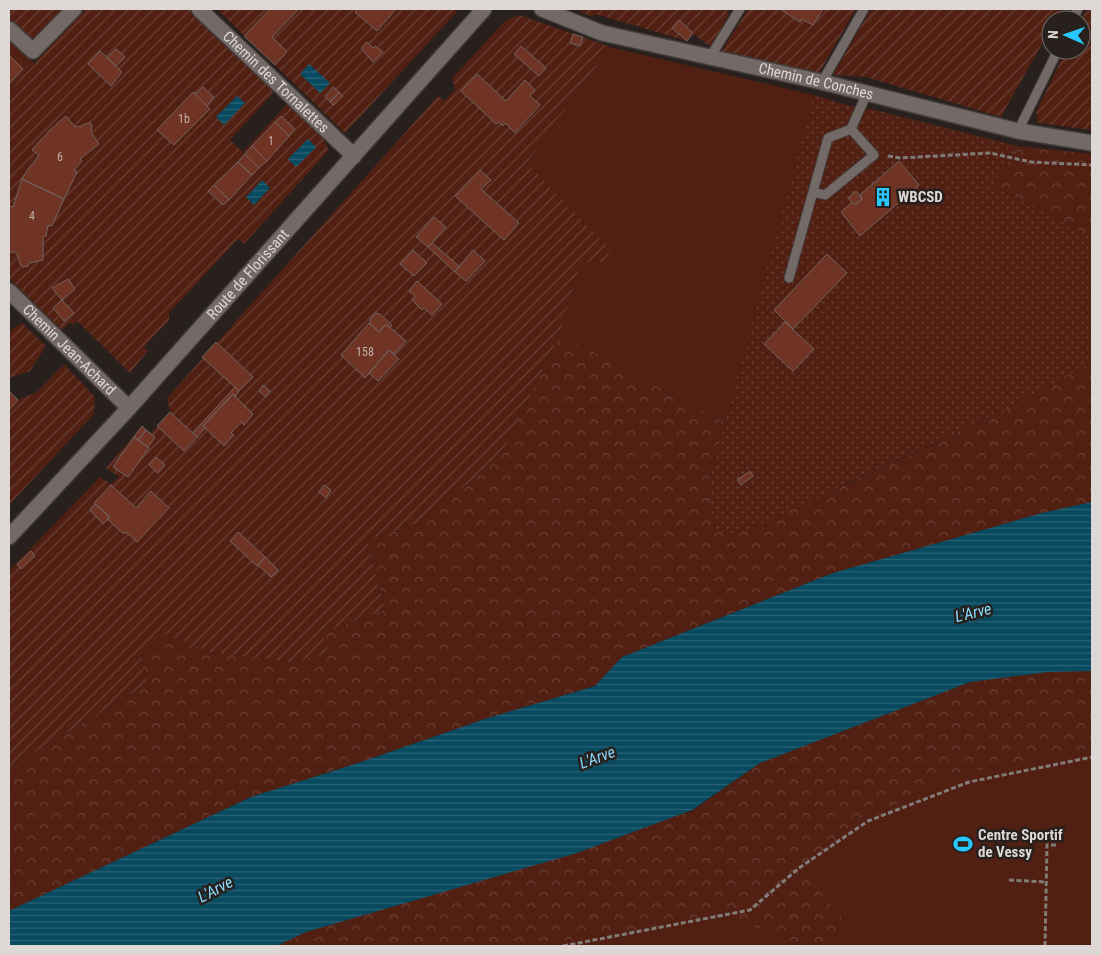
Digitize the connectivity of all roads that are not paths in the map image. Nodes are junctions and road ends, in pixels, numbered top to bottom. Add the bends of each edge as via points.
1 (74, 9) edge
2 (199, 9) edge
3 (484, 9) edge
4 (542, 9) edge
5 (740, 9) edge
6 (864, 9) edge
7 (9, 28) edge
8 (710, 57) junction
9 (1053, 60) edge
10 (822, 82) junction
11 (867, 94) junction
12 (851, 129) junction
13 (1018, 131) junction
14 (1092, 143) edge
15 (354, 156) junction
16 (813, 192) junction
17 (790, 278) dead end
18 (9, 291) edge
19 (129, 408) junction
20 (9, 537) edge

1 - 7 street via 33,51
2 - 15 street, Chemin des Tornalettes
3 - 15 street, Route de Florissant
4 - 8 street, Chemin de Conches via 602,33
5 - 8 lane
6 - 10 lane
8 - 10 street, Chemin de Conches
9 - 13 lane
10 - 11 street, Chemin de Conches
11 - 12 lane
11 - 13 street, Chemin de Conches
12 - 16 lane via 828,138
12 - 16 lane via 874,155 825,195
13 - 14 street, Chemin de Conches
15 - 19 street, Route de Florissant
16 - 17 lane
18 - 19 street, Chemin Jean-Achard
19 - 20 street, Route de Florissant

